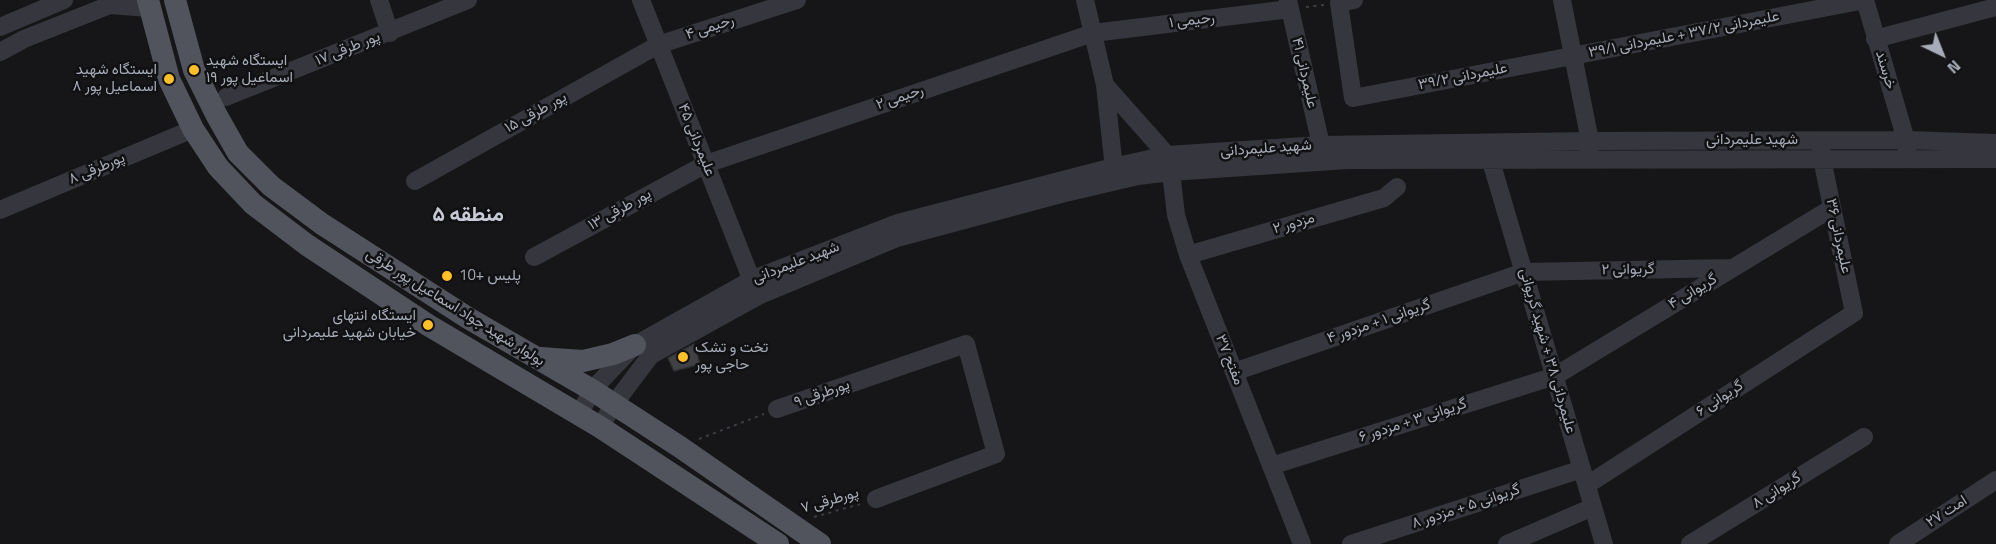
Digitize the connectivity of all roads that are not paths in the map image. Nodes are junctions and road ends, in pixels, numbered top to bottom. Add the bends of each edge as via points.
1 (64, 0) edge
2 (175, 0) edge
3 (379, 0) edge
4 (468, 0) edge
5 (641, 0) edge
6 (797, 0) edge
7 (1085, 0) edge
8 (1562, 0) edge
9 (1865, 0) edge
10 (1346, 2) edge
11 (149, 4) edge
12 (1289, 5) edge
13 (1996, 7) edge
14 (0, 27) edge
15 (390, 33) junction
16 (1094, 33) junction
17 (1875, 39) junction
18 (658, 45) junction
19 (0, 52) edge
20 (1573, 56) junction
21 (1105, 85) junction
22 (226, 97) dead end
23 (193, 129) junction
24 (1821, 140) junction
25 (1906, 140) junction
26 (1996, 143) edge
27 (1589, 150) junction
28 (1490, 151) junction
29 (1321, 154) junction
30 (1822, 159) junction
31 (1908, 159) junction
32 (1996, 159) edge
33 (1169, 163) junction
34 (706, 164) junction
35 (1114, 174) junction
36 (415, 181) dead end
37 (1397, 187) dead end
38 (1832, 208) junction
39 (0, 210) edge
40 (1188, 255) junction
41 (534, 257) dead end
42 (1732, 268) junction
43 (1524, 272) junction
44 (754, 288) junction
45 (1854, 313) joint
46 (635, 345) junction
47 (533, 357) junction
48 (1234, 372) junction
49 (1555, 376) junction
50 (592, 390) junction
51 (614, 404) junction
52 (777, 409) road end
53 (579, 415) junction
54 (600, 427) junction
55 (1864, 437) dead end
56 (1271, 466) junction
57 (1584, 477) junction
58 (1996, 480) edge
59 (876, 499) road end
60 (1593, 507) junction
61 (778, 544) edge
62 (820, 544) edge
63 (1302, 544) edge
64 (1351, 544) edge
65 (1507, 544) edge
66 (1604, 544) edge
67 (1690, 544) edge
68 (1898, 544) edge

1 - 14 street
2 - 47 main road, بولوار شهید جواد اسماعیل پور طرقی via 194,70 217,116 238,153 271,186 322,224
3 - 15 street
4 - 15 street, پور طرقی ۱۷
5 - 18 street, علیمردانی ۴۵
6 - 18 street, رحیمی ۴
7 - 16 street
8 - 20 street
9 - 17 street, خرسند
9 - 20 street, علیمردانی ۳۷/۲ + علیمردانی ۳۹/۱
10 - 20 street, علیمردانی ۳۹/۲ via 1353,98
11 - 19 street via 110,5
11 - 23 main road, بولوار شهید جواد اسماعیل پور طرقی via 169,79
12 - 16 street, رحیمی ۱
12 - 29 street, علیمردانی ۴۱
13 - 17 street
15 - 22 street, پور طرقی ۱۷
16 - 21 street
16 - 34 street, رحیمی ۲
17 - 25 street, خرسند
18 - 34 street, علیمردانی ۴۵
18 - 36 street, پور طرقی ۱۵
20 - 27 street
21 - 33 street
21 - 35 street
23 - 39 street, پورطرقی ۸
23 - 53 main road, بولوار شهید جواد اسماعیل پور طرقی via 218,167 253,204 307,245 428,325
24 - 25 street, شهید علیمردانی
24 - 27 street, شهید علیمردانی
24 - 30 street, علیمردانی ۳۶
25 - 26 street, شهید علیمردانی
25 - 31 street, خرسند
27 - 28 street, شهید علیمردانی
27 - 30 street, شهید علیمردانی
28 - 29 street, شهید علیمردانی
28 - 43 street, علیمردانی ۳۸ + شهید گریوانی
29 - 33 street, شهید علیمردانی
30 - 31 street, شهید علیمردانی
30 - 38 street, علیمردانی ۳۶
31 - 32 street, شهید علیمردانی
33 - 35 street, شهید علیمردانی
33 - 40 street, مفتح ۳۷ via 1176,215
34 - 41 street, پور طرقی ۱۳
34 - 44 street, علیمردانی ۴۵
35 - 44 street, شهید علیمردانی via 897,238
37 - 40 street, مزدور ۲ via 1384,198
38 - 42 street, گریوانی ۴
38 - 45 street, علیمردانی ۳۶
40 - 48 street, مفتح ۳۷
42 - 43 street, گریوانی ۲
42 - 49 street, گریوانی ۴
43 - 48 street, گریوانی ۱ + مزدور ۴
43 - 49 street, علیمردانی ۳۸ + شهید گریوانی
44 - 46 street, شهید علیمردانی
44 - 51 street, شهید علیمردانی via 651,355
45 - 57 street, گریوانی ۶
46 - 47 main road via 583,361
46 - 50 street, شهید علیمردانی
47 - 50 main road, بولوار شهید جواد اسماعیل پور طرقی
48 - 56 street, مفتح ۳۷
49 - 56 street, گریوانی ۳ + مزدور ۶
49 - 57 street, علیمردانی ۳۸ + شهید گریوانی
50 - 51 main road, بولوار شهید جواد اسماعیل پور طرقی
50 - 53 street, شهید علیمردانی
51 - 54 street, شهید علیمردانی
51 - 62 main road, بولوار شهید جواد اسماعیل پور طرقی
52 - 59 street, پورطرقی ۹ via 966,344 996,454
53 - 54 main road, بولوار شهید جواد اسماعیل پور طرقی
54 - 61 main road, بولوار شهید جواد اسماعیل پور طرقی
55 - 67 street, گریوانی ۸
56 - 63 street, مفتح ۳۷
57 - 60 street, علیمردانی ۳۸ + شهید گریوانی
57 - 64 street, گریوانی ۵ + مزدور ۸
58 - 68 street, امت ۲۷
60 - 65 street
60 - 66 street, علیمردانی ۳۸ + شهید گریوانی

